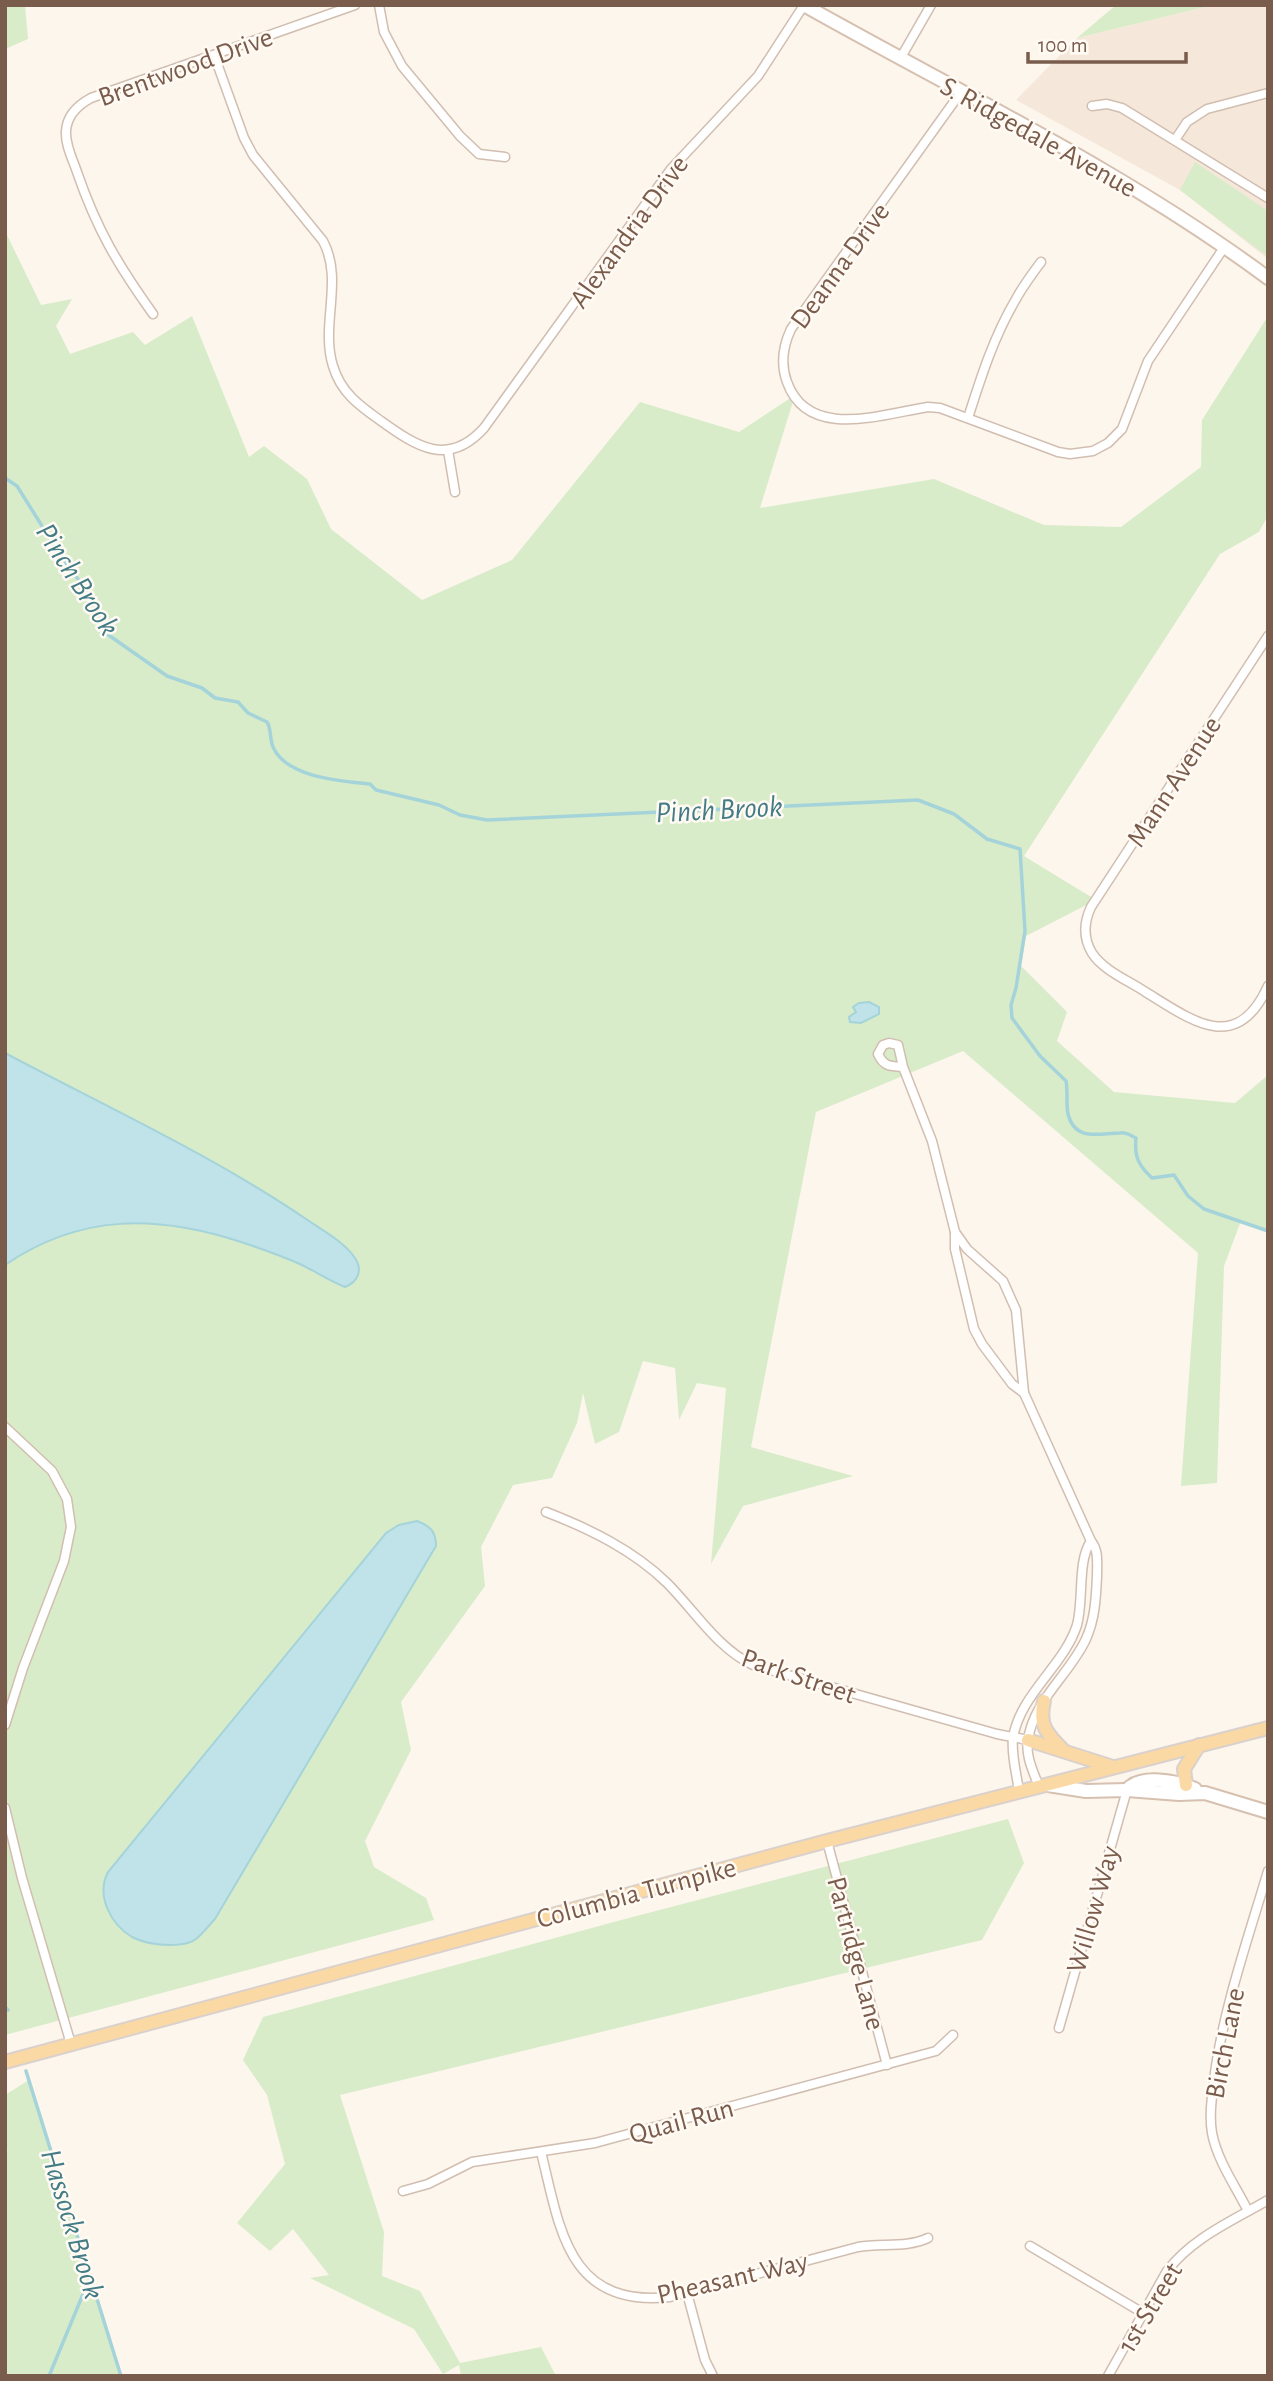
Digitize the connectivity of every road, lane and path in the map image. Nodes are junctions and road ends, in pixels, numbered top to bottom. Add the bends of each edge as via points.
1 (355, 5) edge
2 (379, 5) edge
3 (804, 5) edge
4 (931, 5) edge
5 (214, 55) junction
6 (900, 59) junction
7 (961, 92) junction
8 (1268, 93) edge
9 (1092, 106) dead end
10 (1175, 140) junction
11 (505, 157) dead end
12 (1268, 198) edge
13 (1225, 246) junction
14 (1041, 262) dead end
15 (1268, 278) edge
16 (153, 314) dead end
17 (968, 418) junction
18 (448, 450) junction
19 (455, 492) dead end
20 (1268, 636) edge
21 (1268, 986) edge
22 (903, 1068) dead end
23 (955, 1232) junction
24 (1024, 1393) junction
25 (5, 1427) edge
26 (546, 1512) dead end
27 (1091, 1541) junction
28 (1044, 1702) junction
29 (5, 1725) edge
30 (1268, 1728) edge
31 (1013, 1738) junction
32 (1028, 1740) junction
33 (1199, 1745) junction
34 (1066, 1753) junction
35 (1113, 1767) junction
36 (1186, 1785) junction
37 (1043, 1786) junction
38 (1127, 1790) junction
39 (1019, 1792) junction
40 (1205, 1793) junction
41 (5, 1808) edge
42 (1268, 1812) edge
43 (827, 1841) junction
44 (1268, 1871) edge
45 (1059, 2028) dead end
46 (953, 2035) dead end
47 (71, 2044) junction
48 (5, 2062) edge
49 (887, 2065) junction
50 (541, 2152) junction
51 (403, 2191) dead end
52 (1268, 2200) edge
53 (1248, 2211) junction
54 (929, 2238) dead end
55 (1030, 2246) dead end
56 (687, 2293) junction
57 (1143, 2313) junction
58 (713, 2376) edge
59 (1108, 2376) edge

1 - 5 street, Brentwood Drive
2 - 11 street via 384,32 402,66 480,154
3 - 6 main road, S. Ridgedale Avenue
3 - 18 street, Alexandria Drive via 758,76 671,169 484,428 470,441
4 - 6 street
5 - 16 street, Brentwood Drive via 90,99 76,108 67,124 67,141 95,223
5 - 18 street via 253,155 328,251 333,274 329,351 339,381 352,401 412,443
6 - 7 main road, S. Ridgedale Avenue
7 - 13 main road, S. Ridgedale Avenue via 1098,167
7 - 17 street, Deanna Drive via 791,329 783,363 796,399 824,418 841,421 928,407
8 - 10 street via 1207,109 1187,122
9 - 10 street via 1122,108
10 - 12 street
13 - 15 main road, S. Ridgedale Avenue
13 - 17 street, Deanna Drive via 1148,360 1124,425 1108,443 1082,454 1058,452
14 - 17 street via 1002,326
18 - 19 street
20 - 21 street, Mann Avenue via 1090,907 1085,929 1088,946 1101,964 1202,1025 1224,1026 1246,1017
22 - 23 street via 932,1141
23 - 24 street via 974,1329 1012,1384
23 - 24 street via 1011,1296
24 - 27 street
25 - 29 street via 52,1471 67,1499 71,1527 64,1561
26 - 31 street, Park Street via 603,1538 657,1574 740,1659
27 - 28 street via 1097,1558 1090,1630
27 - 31 street via 1085,1549 1077,1626 1026,1706
28 - 32 street
28 - 34 main road via 1042,1722
30 - 33 main road, Columbia Turnpike
31 - 32 street, Park Street
31 - 39 street
32 - 34 main road
32 - 37 street via 1027,1751
33 - 35 main road, Columbia Turnpike
33 - 36 main road via 1184,1769
34 - 35 main road
35 - 37 main road, Columbia Turnpike
36 - 38 main road via 1137,1781
36 - 40 main road
37 - 38 main road
37 - 39 main road, Columbia Turnpike
38 - 40 main road
38 - 45 street, Willow Way
39 - 43 main road, Columbia Turnpike
40 - 42 main road
41 - 47 street
43 - 47 main road, Columbia Turnpike
43 - 49 street, Partridge Lane
44 - 53 street, Birch Lane via 1224,2024 1211,2104 1217,2151
46 - 49 street, Quail Run via 936,2051
47 - 48 main road, Columbia Turnpike
49 - 50 street, Quail Run via 595,2143
50 - 51 street, Quail Run via 472,2162
50 - 56 street, Pheasant Way via 561,2235 585,2273 609,2289 644,2298
52 - 53 street, 1st Street
53 - 57 street, 1st Street via 1186,2249 1167,2271
54 - 56 street, Pheasant Way via 914,2245 858,2247
55 - 57 street
56 - 58 street
57 - 59 street, 1st Street

